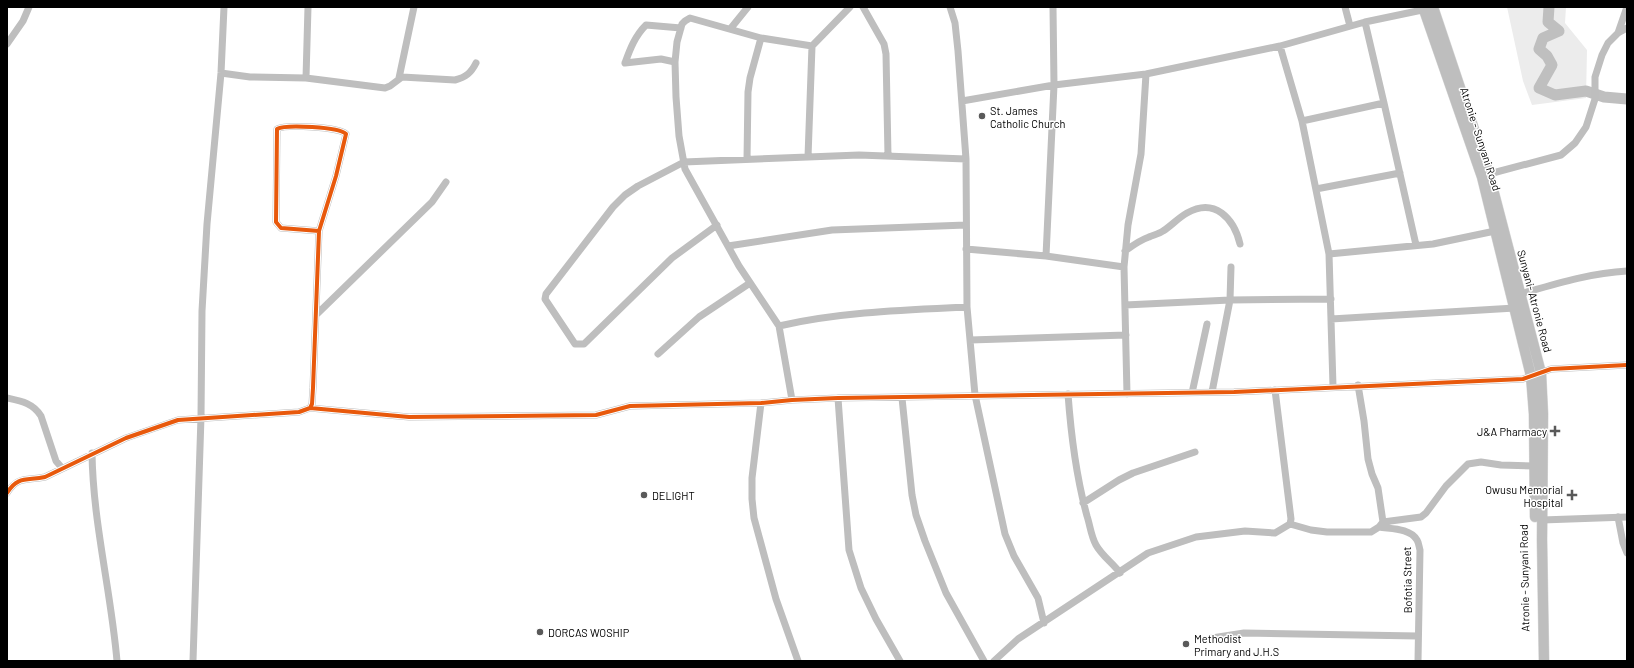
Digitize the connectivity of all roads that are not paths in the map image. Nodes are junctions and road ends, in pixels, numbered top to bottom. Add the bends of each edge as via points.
1 (29, 7) edge
2 (224, 7) edge
3 (308, 7) edge
4 (414, 7) edge
5 (748, 7) edge
6 (863, 7) edge
7 (950, 7) edge
8 (1053, 7) edge
9 (1345, 7) edge
10 (1428, 8) edge
11 (1627, 8) edge
12 (845, 9) edge
13 (1365, 22) junction
14 (1350, 26) junction
15 (681, 28) junction
16 (731, 28) junction
17 (1627, 28) edge
18 (1618, 33) junction
19 (762, 38) junction
20 (7, 44) edge
21 (812, 46) junction
22 (1280, 46) junction
23 (675, 62) junction
24 (476, 63) dead end
25 (221, 73) junction
26 (1146, 74) junction
27 (306, 78) junction
28 (399, 78) junction
29 (1054, 85) junction
30 (962, 101) junction
31 (1384, 103) junction
32 (1302, 121) junction
33 (888, 156) junction
34 (808, 157) junction
35 (747, 159) junction
36 (966, 159) junction
37 (684, 162) junction
38 (1400, 173) junction
39 (1489, 174) junction
40 (446, 182) dead end
41 (1316, 189) junction
42 (716, 225) junction
43 (966, 225) junction
44 (319, 231) junction
45 (1495, 231) junction
46 (1240, 244) dead end
47 (1416, 245) junction
48 (728, 246) junction
49 (966, 249) junction
50 (1124, 251) junction
51 (1329, 254) junction
52 (1046, 256) junction
53 (1124, 267) junction
54 (1231, 267) dead end
55 (1627, 271) edge
56 (750, 283) junction
57 (1520, 294) junction
58 (1331, 299) junction
59 (1230, 300) junction
60 (1125, 305) junction
61 (967, 307) junction
62 (1515, 308) junction
63 (316, 315) junction
64 (1331, 318) junction
65 (1207, 324) dead end
66 (779, 326) junction
67 (1126, 335) junction
68 (970, 340) junction
69 (658, 354) dead end
70 (1627, 365) edge
71 (1541, 373) junction
72 (1531, 376) junction
73 (1358, 385) junction
74 (1334, 386) junction
75 (1275, 390) junction
76 (1212, 392) junction
77 (1192, 393) junction
78 (1068, 394) junction
79 (1127, 394) junction
80 (975, 396) junction
81 (7, 398) edge
82 (838, 398) junction
83 (902, 398) junction
84 (792, 400) junction
85 (761, 403) junction
86 (310, 408) junction
87 (201, 417) junction
88 (1195, 452) dead end
89 (92, 453) junction
90 (1535, 466) junction
91 (62, 468) junction
92 (7, 493) edge
93 (1083, 503) junction
94 (1618, 517) junction
95 (1627, 517) edge
96 (1542, 520) junction
97 (1290, 524) junction
98 (1381, 524) junction
99 (1627, 553) edge
100 (1120, 573) junction
101 (1044, 623) junction
102 (1418, 636) junction
103 (1212, 638) dead end
104 (117, 661) edge
105 (193, 661) edge
106 (798, 661) edge
107 (900, 661) edge
108 (984, 661) edge
109 (994, 661) edge
110 (1418, 661) edge
111 (1538, 661) edge
112 (1544, 661) edge

1 - 20 street
2 - 25 street
3 - 27 street
4 - 28 street
5 - 16 street
6 - 33 street via 884,44 886,54
7 - 30 street via 955,23
8 - 29 street
9 - 14 street
10 - 13 street
10 - 39 highway, Sunyani- Atronie Road
10 - 45 highway, Atronie - Sunyani Road via 1482,177
11 - 18 street
12 - 21 street
13 - 14 street
13 - 31 street
14 - 22 street
15 - 16 street via 685,21 694,18
15 - 23 street
15 - 23 street via 646,25 640,30 625,63 661,59
16 - 19 street
17 - 18 street
18 - 39 street via 1608,43 1602,55 1595,77 1595,99 1586,128 1575,143 1561,155
19 - 21 street
19 - 35 street via 748,92
21 - 34 street
22 - 26 street
22 - 32 street
23 - 37 street via 679,136
24 - 28 street via 469,74 455,80
25 - 27 street via 250,77
25 - 87 street via 207,224
26 - 29 street
26 - 50 street via 1140,154
27 - 28 street via 385,88
29 - 30 street
29 - 52 street
30 - 36 street
31 - 32 street
31 - 38 street
32 - 41 street
33 - 34 street
33 - 36 street
34 - 35 street
35 - 37 street
36 - 43 street
37 - 42 street via 686,172
37 - 42 street via 638,186 613,207 546,294 545,299 575,344 584,344 672,258
38 - 41 street
38 - 47 street
39 - 57 highway, Sunyani- Atronie Road
40 - 63 street via 432,202
41 - 51 street
42 - 48 street
43 - 48 street via 832,230
43 - 49 street
44 - 44 street via 346,134 340,130 327,128 280,127 277,129 276,222 282,228
44 - 63 street
45 - 47 street
45 - 62 highway, Atronie - Sunyani Road
46 - 50 street via 1237,231 1229,219 1211,207 1188,212 1162,232
47 - 51 street
48 - 56 street
49 - 52 street
49 - 61 street
50 - 53 street
51 - 58 street
52 - 53 street
53 - 60 street
54 - 59 street
55 - 57 street via 1607,272 1569,280
56 - 66 street
56 - 69 street via 699,318
57 - 71 highway, Sunyani- Atronie Road
58 - 59 street
58 - 64 street
59 - 60 street
59 - 76 street
60 - 67 street
61 - 66 street via 843,316
61 - 68 street
62 - 64 street
62 - 72 highway, Atronie - Sunyani Road
63 - 86 street
64 - 74 street
65 - 77 street
66 - 84 street
67 - 68 street
67 - 79 street
68 - 80 street
70 - 71 street via 1551,369
71 - 72 street
71 - 96 highway, Sunyani- Atronie Road
72 - 73 street via 1523,379
72 - 90 highway, Atronie - Sunyani Road
73 - 74 street
73 - 98 street via 1368,459 1378,488
74 - 75 street
75 - 76 street
75 - 97 street
76 - 77 street
77 - 79 street
78 - 79 street
78 - 80 street
78 - 93 street via 1078,483
80 - 83 street
80 - 101 street via 1005,534 1014,556 1038,598
81 - 91 street via 30,404 38,411 56,461
82 - 83 street
82 - 84 street
82 - 107 street via 849,550 861,588
83 - 108 street via 916,515 946,593
84 - 85 street
85 - 86 street via 630,406 596,414 409,417
85 - 106 street via 752,478 754,518 768,572
86 - 87 street via 299,412
87 - 89 street via 154,427
87 - 105 street
88 - 93 street via 1133,473
89 - 91 street
89 - 104 street via 94,499
90 - 98 street via 1481,462 1468,464 1421,517
90 - 111 highway, Atronie - Sunyani Road
91 - 92 street via 37,479 20,479
93 - 100 street via 1096,545
94 - 95 street
94 - 96 street
94 - 99 street via 1622,543
96 - 112 highway, Sunyani- Atronie Road
97 - 98 street via 1335,533 1371,532
97 - 100 street via 1275,533 1245,531 1196,536 1148,554
98 - 102 street, Bofotia Street via 1400,529 1417,540 1420,550
100 - 101 street
101 - 109 street via 1018,639
102 - 103 street via 1244,633
102 - 110 street, Bofotia Street

